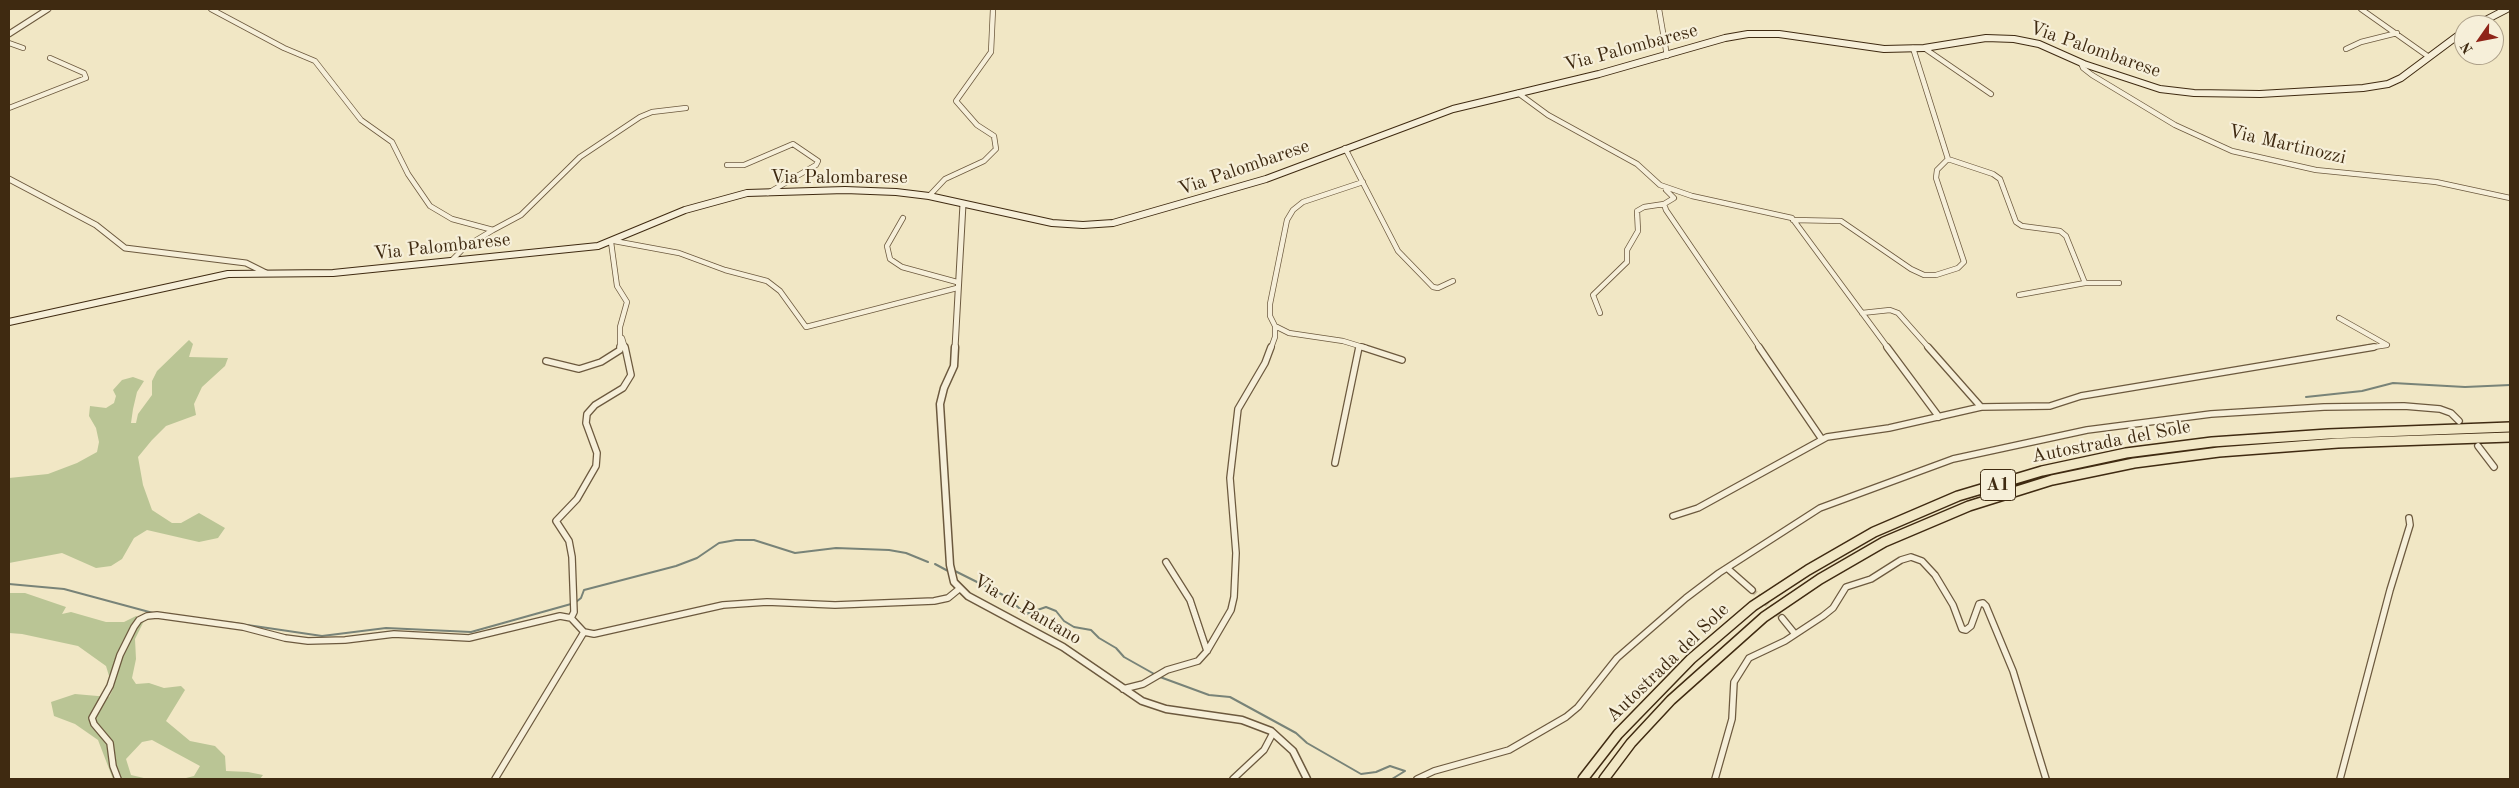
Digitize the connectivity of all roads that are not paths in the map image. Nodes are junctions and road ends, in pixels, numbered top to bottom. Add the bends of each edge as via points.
1 (48, 9) edge
2 (211, 9) edge
3 (993, 9) edge
4 (1658, 9) edge
5 (2361, 9) edge
6 (2507, 9) edge
7 (2495, 15) edge
8 (2397, 33) junction
9 (9, 34) edge
10 (2454, 38) edge
11 (9, 43) edge
12 (23, 48) dead end
13 (1913, 48) junction
14 (1924, 48) junction
15 (2346, 49) dead end
16 (1667, 56) junction
17 (2429, 56) junction
18 (50, 58) dead end
19 (2081, 63) junction
20 (1518, 93) junction
21 (1991, 94) dead end
22 (9, 108) edge
23 (686, 108) dead end
24 (1344, 148) junction
25 (1948, 159) junction
26 (727, 166) dead end
27 (9, 179) edge
28 (1363, 182) junction
29 (1660, 184) junction
30 (768, 193) junction
31 (929, 196) junction
32 (2510, 198) edge
33 (963, 204) junction
34 (1664, 204) junction
35 (903, 218) dead end
36 (1793, 220) junction
37 (493, 230) junction
38 (613, 241) junction
39 (451, 261) junction
40 (266, 273) junction
41 (1453, 281) dead end
42 (2085, 283) junction
43 (2119, 283) dead end
44 (957, 285) junction
45 (2019, 295) dead end
46 (1600, 313) dead end
47 (1862, 313) junction
48 (2339, 318) dead end
49 (9, 322) edge
50 (1275, 326) junction
51 (622, 338) junction
52 (1359, 346) junction
53 (1402, 360) dead end
54 (546, 361) dead end
55 (1981, 407) junction
56 (1939, 417) junction
57 (2459, 421) dead end
58 (2510, 427) edge
59 (1821, 438) junction
60 (2510, 438) edge
61 (2478, 446) dead end
62 (1335, 463) dead end
63 (2494, 467) dead end
64 (1673, 516) dead end
65 (2409, 518) dead end
66 (1166, 562) dead end
67 (1727, 568) junction
68 (959, 588) junction
69 (1752, 590) tunnel mouth
70 (571, 618) junction
71 (1782, 618) tunnel mouth
72 (584, 632) junction
73 (1795, 634) junction
74 (1207, 652) junction
75 (1122, 689) junction
76 (1273, 733) junction
77 (118, 779) edge
78 (495, 779) edge
79 (1233, 779) edge
80 (1307, 779) edge
81 (1417, 779) edge
82 (1583, 779) edge
83 (1604, 779) edge
84 (1715, 779) edge
85 (2046, 779) edge
86 (2340, 779) edge

1 - 9 street
2 - 37 street via 286,50 315,61 362,122 392,142 428,204 450,218
3 - 31 street via 992,51 956,102 977,125 993,135 997,146 988,158 945,179
4 - 16 street
5 - 8 street
6 - 7 main road
8 - 15 street via 2363,41
8 - 17 street
10 - 17 main road, Via Palombarese
11 - 12 street
13 - 14 main road, Via Palombarese
13 - 16 main road, Via Palombarese via 1871,48 1756,33 1729,37
13 - 25 street
14 - 19 main road, Via Palombarese via 2010,38 2040,44
14 - 21 street
16 - 20 main road, Via Palombarese
17 - 19 main road, Via Palombarese via 2400,79 2383,85 2260,94 2162,90
18 - 22 street via 84,73 86,78
19 - 32 street, Via Martinozzi via 2090,74 2171,123 2232,151 2322,171 2436,182
20 - 24 main road, Via Palombarese via 1442,112
20 - 29 street via 1548,115 1637,164
23 - 37 street via 642,116 580,157 521,215
24 - 28 street
24 - 33 main road, Via Palombarese via 1256,182 1108,224 1056,224
25 - 36 street via 1936,174 1964,261 1958,268 1934,275 1922,274 1905,266 1841,221
25 - 42 street via 1998,176 2017,224 2065,234
26 - 30 street via 744,165 793,144 818,161 816,166
27 - 40 street via 96,225 125,248 246,263
28 - 41 street via 1404,259 1433,287
28 - 50 street via 1305,200 1290,214 1270,304 1270,316
29 - 34 street via 1674,198
29 - 36 street via 1690,196 1785,215
30 - 31 main road, Via Palombarese via 862,190
30 - 38 main road, Via Palombarese via 714,200
31 - 33 main road, Via Palombarese
33 - 44 street, Via di Pantano
34 - 46 street via 1637,211 1638,231 1627,250 1627,262 1593,295
34 - 59 street
35 - 44 street via 887,246 890,260
36 - 47 street
37 - 39 street via 467,245
38 - 39 main road, Via Palombarese via 591,247
38 - 44 street via 680,253 764,280 780,291 806,327
38 - 51 street via 617,286 627,302 620,327
39 - 40 main road, Via Palombarese via 333,273
40 - 49 main road, Via Palombarese via 212,277
42 - 43 street
42 - 45 street
44 - 68 street, Via di Pantano via 954,366 940,404 950,570
47 - 55 street via 1890,310 1898,313
47 - 56 street
48 - 55 street via 2387,345 2084,396 2047,407
50 - 52 street via 1289,333
50 - 74 street via 1267,358 1239,406 1230,483 1235,549 1233,601
51 - 54 street via 619,352 592,366 574,370
51 - 70 street via 631,367 630,377 621,390 587,414 586,423 597,456 596,466 577,499 556,521 569,541 572,557 574,612
52 - 53 street
52 - 62 street
55 - 56 street
56 - 59 street
57 - 67 street via 2440,408 2340,407 2162,419 2063,434 1955,458 1835,501
58 - 82 highway, Autostrada del Sole / A1 via 2212,442 2117,455 1958,496 1874,532 1754,606 1691,659 1618,734
59 - 64 street via 1698,508
60 - 83 highway, Autostrada del Sole / A1 via 2338,443 2220,452 2134,463 2062,478 1969,506 1884,542 1764,616 1671,700
61 - 63 street
65 - 86 street via 2410,525
66 - 74 street via 1190,600
67 - 69 street
67 - 81 street via 1697,589 1620,655 1566,717 1509,750 1434,771
68 - 72 street via 948,598 934,602 723,605 598,633
68 - 75 street, Via di Pantano via 1072,653
70 - 72 street
70 - 77 street via 547,617 469,638 394,634 322,641 290,639 243,627 147,616 134,627 110,686 92,718 110,743
71 - 73 street
72 - 78 street
73 - 84 street via 1748,658 1735,680 1732,718
73 - 85 street via 1833,609 1847,586 1870,579 1904,558 1920,560 1938,580 1953,605 1962,630 1972,625 1979,604 1986,606 2013,672
74 - 75 street via 1196,662 1170,669 1138,686
75 - 76 street, Via di Pantano via 1158,707 1238,719
76 - 79 street via 1264,750
76 - 80 street, Via di Pantano via 1293,752

